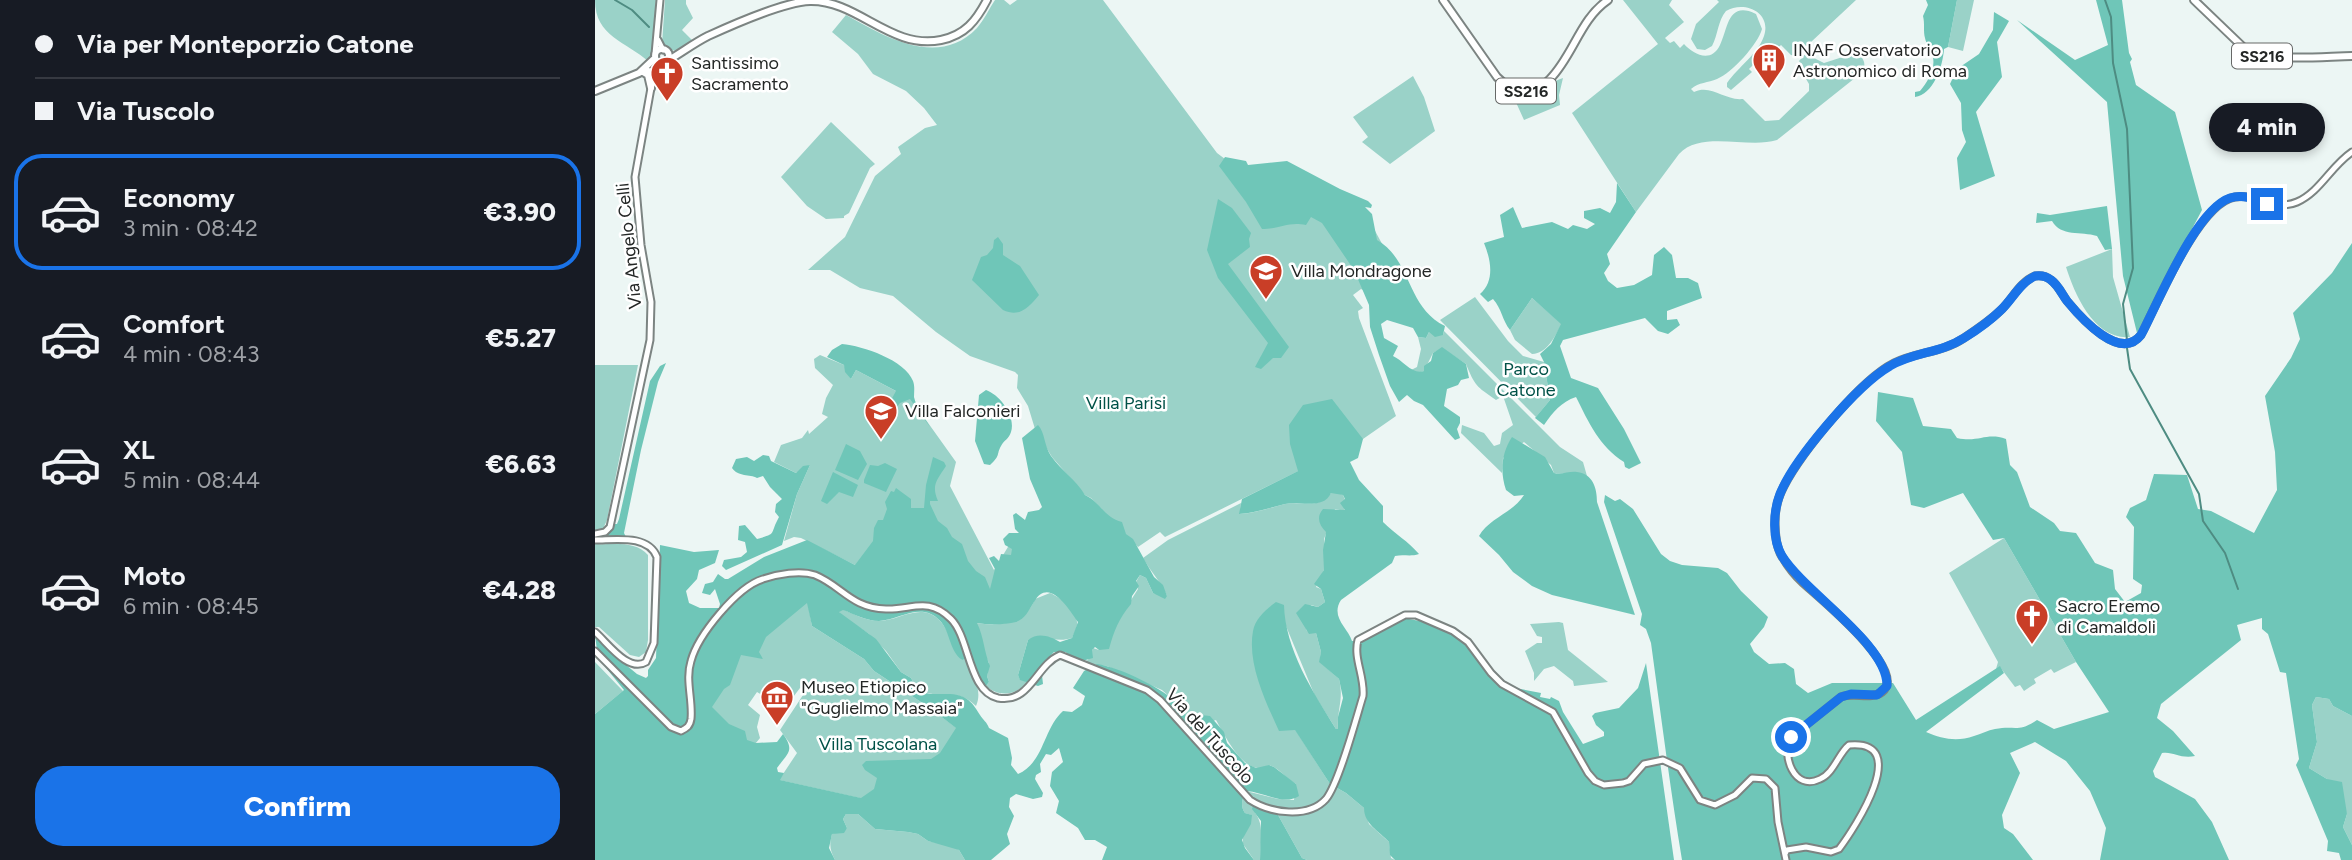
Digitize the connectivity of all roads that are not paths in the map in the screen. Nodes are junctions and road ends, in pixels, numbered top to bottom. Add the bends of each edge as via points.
1 (660, 0) edge
2 (987, 0) edge
3 (1443, 0) edge
4 (1608, 0) edge
5 (2194, 0) edge
6 (657, 37) junction
7 (665, 51) junction
8 (682, 52) junction
9 (655, 57) junction
10 (2352, 57) edge
11 (660, 65) junction
12 (641, 72) junction
13 (651, 88) junction
14 (595, 91) edge
15 (2352, 152) edge
16 (595, 534) edge
17 (595, 540) edge
18 (595, 632) edge
19 (595, 651) edge
20 (1783, 845) junction
21 (1800, 848) junction
22 (1787, 858) edge

1 - 6 street
2 - 8 main road via 968,29 941,40 905,39 839,6 808,1 707,37
3 - 4 main road, SS216 via 1497,78 1524,91 1552,78 1590,18
5 - 10 main road, SS216 via 2255,55
6 - 7 street
6 - 9 street
7 - 8 main road
7 - 9 main road
7 - 11 main road
8 - 11 main road
9 - 11 main road
9 - 12 main road
11 - 12 main road
11 - 13 street, Via Angelo Celli via 651,76 655,79
12 - 13 main road via 648,75
12 - 14 main road
13 - 16 street, Via Angelo Celli via 634,186 651,309 646,359 610,527
15 - 21 street via 2310,195 2294,204 2274,205 2238,196 2218,204 2190,241 2141,335 2132,343 2120,344 2101,333 2080,316 2051,280 2035,276 1961,340 1883,370 1814,441 1781,492 1775,518 1777,545 1797,577 1861,636 1887,682 1878,694 1846,695 1794,733 1787,746 1788,761 1797,778 1804,781 1821,779 1830,772 1849,745 1866,745 1878,758 1869,801 1839,849
17 - 18 street via 645,543 657,557 654,643 646,662 638,666 628,662
19 - 20 street, Via del Tuscolo via 671,727 685,729 691,720 688,677 701,639 755,582 808,574 867,606 886,609 916,604 942,611 953,621 980,688 998,698 1013,698 1023,692 1050,660 1060,655 1147,690 1250,800 1275,811 1296,811 1324,801 1334,785 1363,696 1358,640 1405,615 1416,615 1453,631 1468,642 1502,684 1553,712 1599,783 1623,783 1644,764 1663,760 1680,768 1700,800 1715,805 1730,799 1752,778 1769,781 1775,791
20 - 21 street
20 - 22 street, Via del Tuscolo
21 - 22 street via 1787,850

